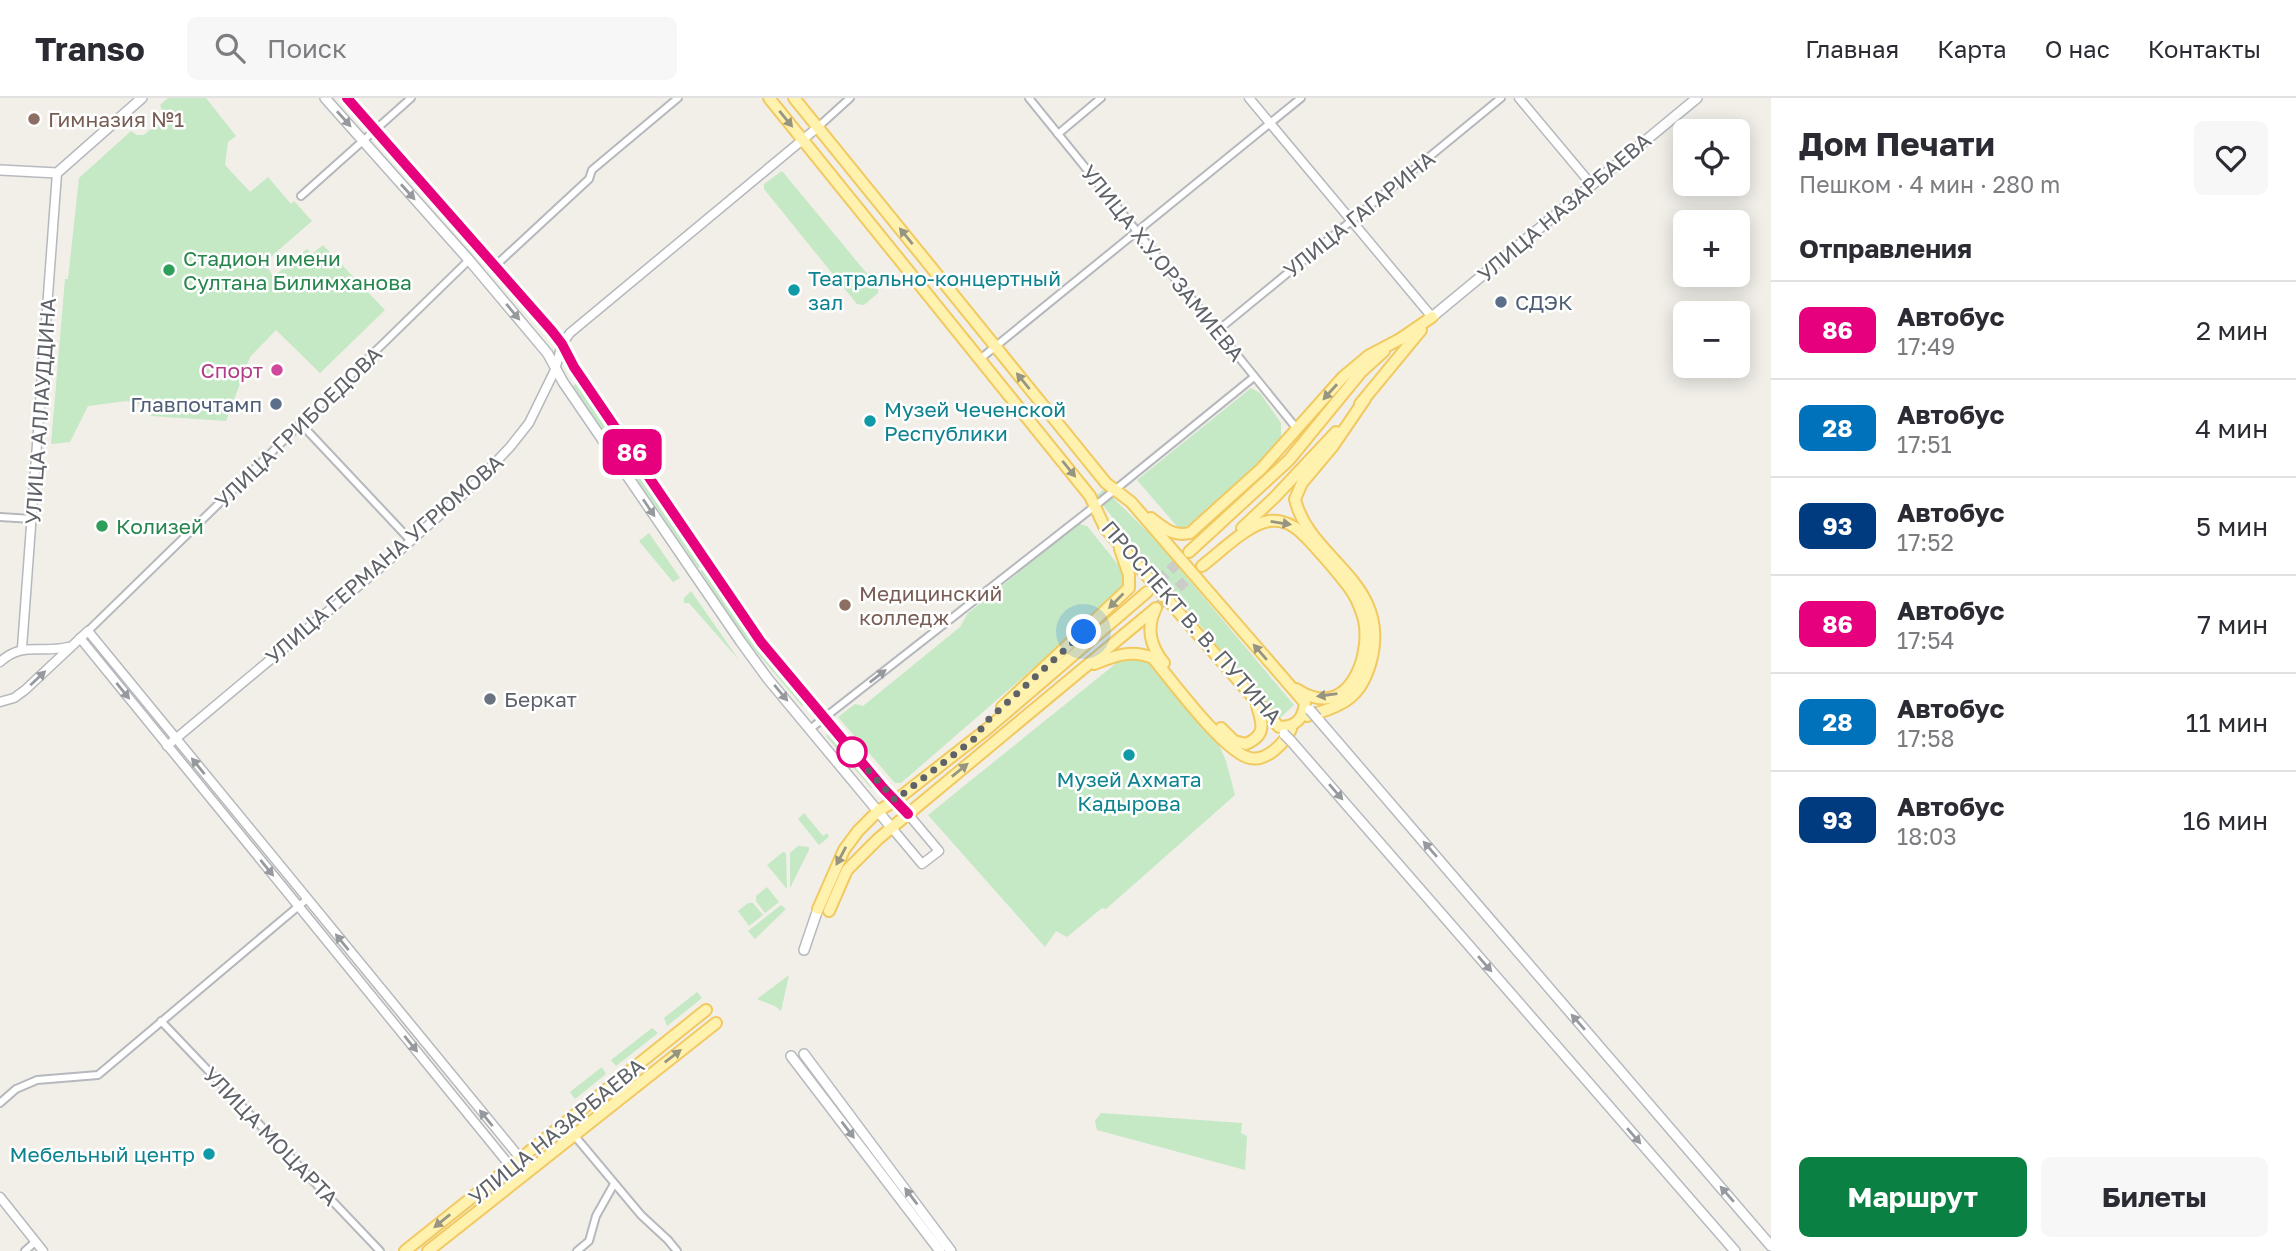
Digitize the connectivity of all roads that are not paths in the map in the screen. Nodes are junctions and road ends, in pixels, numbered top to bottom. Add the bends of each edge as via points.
1 (142, 98) edge
2 (325, 98) edge
3 (347, 98) edge
4 (411, 98) edge
5 (678, 98) edge
6 (769, 98) edge
7 (794, 98) edge
8 (850, 98) edge
9 (1029, 98) edge
10 (1101, 98) edge
11 (1249, 98) edge
12 (1301, 98) edge
13 (1501, 98) edge
14 (1519, 98) edge
15 (1697, 98) edge
16 (1270, 124) junction
17 (818, 127) junction
18 (375, 130) junction
19 (1058, 134) junction
20 (803, 140) junction
21 (363, 141) junction
22 (0, 170) edge
23 (57, 173) junction
24 (1591, 184) junction
25 (301, 196) dead end
26 (1352, 221) junction
27 (1137, 231) junction
28 (469, 260) junction
29 (495, 266) junction
30 (1432, 317) junction
31 (1217, 331) junction
32 (1404, 337) junction
33 (562, 344) junction
34 (995, 346) junction
35 (980, 359) junction
36 (555, 370) junction
37 (1254, 377) junction
38 (1364, 399) junction
39 (301, 424) junction
40 (1297, 429) junction
41 (1114, 489) junction
42 (1132, 502) junction
43 (1095, 506) junction
44 (0, 517) edge
45 (32, 519) junction
46 (1116, 540) junction
47 (411, 541) junction
48 (1189, 552) tunnel mouth
49 (1147, 592) tunnel mouth
50 (88, 631) junction
51 (80, 638) junction
52 (71, 646) junction
53 (22, 648) junction
54 (0, 662) edge
55 (1085, 668) junction
56 (1288, 684) junction
57 (1256, 701) junction
58 (0, 702) edge
59 (1311, 710) junction
60 (824, 718) junction
61 (1297, 721) junction
62 (810, 729) junction
63 (1285, 734) junction
64 (175, 738) junction
65 (974, 739) junction
66 (167, 746) junction
67 (895, 800) junction
68 (878, 811) junction
69 (908, 814) junction
70 (891, 827) junction
71 (307, 899) junction
72 (298, 906) junction
73 (823, 910) junction
74 (804, 950) dead end
75 (706, 1010) dead end
76 (161, 1021) junction
77 (716, 1023) dead end
78 (804, 1054) dead end
79 (791, 1056) dead end
80 (0, 1102) edge
81 (573, 1135) junction
82 (516, 1163) junction
83 (525, 1174) junction
84 (614, 1184) junction
85 (0, 1197) edge
86 (35, 1242) junction
87 (1771, 1246) edge
88 (939, 1248) edge
89 (25, 1251) edge
90 (43, 1251) edge
91 (380, 1251) edge
92 (405, 1251) edge
93 (428, 1251) edge
94 (577, 1251) edge
95 (677, 1251) edge
96 (951, 1251) edge
97 (1735, 1251) edge

1 - 23 main road
2 -> 21 main road
3 - 18 main road
4 - 18 street
5 - 29 street via 592,170 589,179
6 -> 20 main road, ПРОСПЕКТ В. В. ПУТИНА
7 - 17 main road, ПРОСПЕКТ В. В. ПУТИНА
8 - 17 street, УЛИЦА ГЕРМАНА УГРЮМОВА
9 - 19 street, УЛИЦА Х.У.ОРЗАМИЕВА
10 - 19 street
11 - 16 street
12 - 16 street
13 - 26 street, УЛИЦА ГАГАРИНА
14 - 24 street
15 - 24 main road, УЛИЦА НАЗАРБАЕВА
16 - 26 street
16 - 27 street
17 - 20 street, УЛИЦА ГЕРМАНА УГРЮМОВА
34 -> 17 main road, ПРОСПЕКТ В. В. ПУТИНА
18 - 21 street
18 - 29 main road
19 - 27 street, УЛИЦА Х.У.ОРЗАМИЕВА
20 - 33 street, УЛИЦА ГЕРМАНА УГРЮМОВА via 569,333
20 - 35 main road, ПРОСПЕКТ В. В. ПУТИНА
21 - 25 street
21 -> 28 main road
22 - 23 main road
23 - 45 street, УЛИЦА АЛЛАУДДИНА
24 - 30 main road, УЛИЦА НАЗАРБАЕВА
26 - 30 street
26 - 31 street, УЛИЦА ГАГАРИНА
27 - 31 street, УЛИЦА Х.У.ОРЗАМИЕВА
27 - 34 street
28 -> 36 main road via 548,354
28 - 39 street, УЛИЦА ГРИБОЕДОВА
29 - 33 main road
30 - 32 main road, УЛИЦА НАЗАРБАЕВА
30 - 38 main road, УЛИЦА НАЗАРБАЕВА
31 - 37 street, УЛИЦА Х.У.ОРЗАМИЕВА
32 -> 40 main road via 1350,371
32 - 48 main road, УЛИЦА НАЗАРБАЕВА via 1361,372 1289,460
33 - 36 street, УЛИЦА ГЕРМАНА УГРЮМОВА
33 - 60 main road via 761,642
34 - 35 street
41 -> 34 main road, ПРОСПЕКТ В. В. ПУТИНА
35 -> 43 main road, ПРОСПЕКТ В. В. ПУТИНА
36 - 47 street, УЛИЦА ГЕРМАНА УГРЮМОВА via 529,422 510,447
36 -> 62 main road via 741,642
37 - 40 street, УЛИЦА Х.У.ОРЗАМИЕВА
37 - 41 street
38 -> 56 main road, УЛИЦА НАЗАРБАЕВА via 1283,489 1202,566 1251,528 1282,522 1299,530 1354,595 1366,636 1365,653 1352,682 1343,692 1328,697 1311,697
38 - 61 main road via 1295,499 1300,518 1365,597 1373,622 1372,656 1366,679 1350,699
39 - 47 street
39 - 50 street, УЛИЦА ГРИБОЕДОВА
40 - 42 main road via 1261,469 1190,533 1173,534
41 - 42 main road, ПРОСПЕКТ В. В. ПУТИНА
41 - 43 street
56 -> 42 main road, ПРОСПЕКТ В. В. ПУТИНА
43 - 46 main road, ПРОСПЕКТ В. В. ПУТИНА
60 -> 43 street
44 - 45 street
45 - 53 street, УЛИЦА АЛЛАУДДИНА
46 - 57 main road, ПРОСПЕКТ В. В. ПУТИНА
46 -> 65 main road via 1129,587 986,722
47 - 64 street, УЛИЦА ГЕРМАНА УГРЮМОВА
49 - 65 main road
50 - 51 street, УЛИЦА ГРИБОЕДОВА
50 - 64 street
51 - 52 street, УЛИЦА ГРИБОЕДОВА
51 -> 66 street
52 - 53 street
58 -> 52 street, УЛИЦА ГРИБОЕДОВА via 25,690
53 - 54 street
55 - 57 main road via 1156,608 1149,629 1155,649 1234,741 1246,744 1261,731
55 - 61 main road via 1131,653 1153,658 1228,746 1251,759 1264,757 1287,739
69 -> 55 main road
56 - 59 main road, ПРОСПЕКТ В. В. ПУТИНА
57 - 63 main road, ПРОСПЕКТ В. В. ПУТИНА
59 - 61 main road, ПРОСПЕКТ В. В. ПУТИНА
87 -> 59 main road
60 - 62 street
60 - 67 main road
61 - 63 main road, ПРОСПЕКТ В. В. ПУТИНА
62 - 68 main road
63 -> 97 main road
64 - 66 street, УЛИЦА ГЕРМАНА УГРЮМОВА
71 -> 64 street
65 - 67 main road
66 -> 72 street
67 - 68 main road
67 - 69 main road
68 - 70 main road
68 -> 73 main road via 844,850
69 - 70 main road
69 - 70 street via 939,851 922,864
70 - 73 main road via 847,870
71 - 72 street
82 -> 71 street
72 - 76 street
72 -> 82 street
73 - 74 main road
75 - 82 main road, УЛИЦА НАЗАРБАЕВА
76 - 80 street via 98,1075 37,1080
76 - 91 street, УЛИЦА МОЦАРТА
81 -> 77 main road, УЛИЦА НАЗАРБАЕВА
88 -> 78 main road
79 -> 88 main road
81 - 83 main road, УЛИЦА НАЗАРБАЕВА
81 - 84 street
82 - 83 street
82 -> 92 main road, УЛИЦА НАЗАРБАЕВА
83 - 93 main road, УЛИЦА НАЗАРБАЕВА
84 - 94 street via 596,1216 589,1241
84 - 95 street
85 - 86 street
86 - 89 street
86 - 90 street
88 - 96 main road

